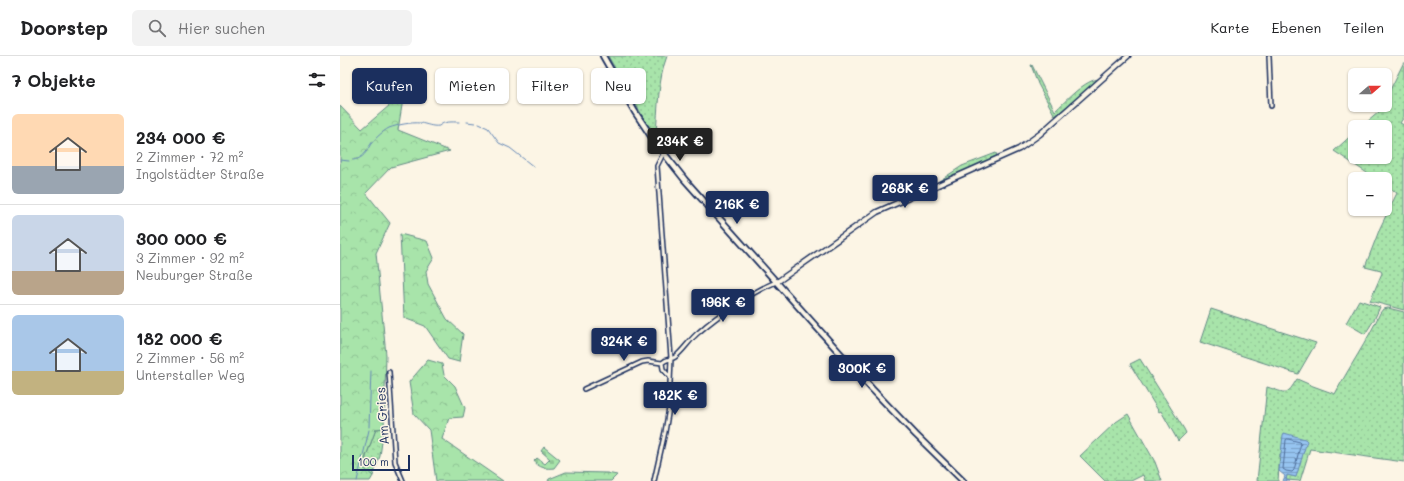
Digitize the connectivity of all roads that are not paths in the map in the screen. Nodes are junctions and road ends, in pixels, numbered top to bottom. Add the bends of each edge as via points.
1 (603, 56) edge
2 (1128, 56) edge
3 (1269, 56) edge
4 (1271, 106) dead end
5 (663, 154) junction
6 (777, 282) junction
7 (671, 358) junction
8 (662, 363) junction
9 (389, 372) dead end
10 (670, 377) junction
11 (584, 389) dead end
12 (403, 481) edge
13 (654, 481) edge
14 (963, 481) edge

1 - 5 main road
2 - 6 street via 1020,149 877,212
3 - 4 street
5 - 6 main road
5 - 7 street via 657,166
6 - 7 street via 746,298 714,320
6 - 14 main road via 894,412
7 - 8 street
7 - 10 street
8 - 10 street via 663,369
8 - 11 street via 648,360
9 - 12 street, Am Gries via 395,462
10 - 13 street via 667,420

